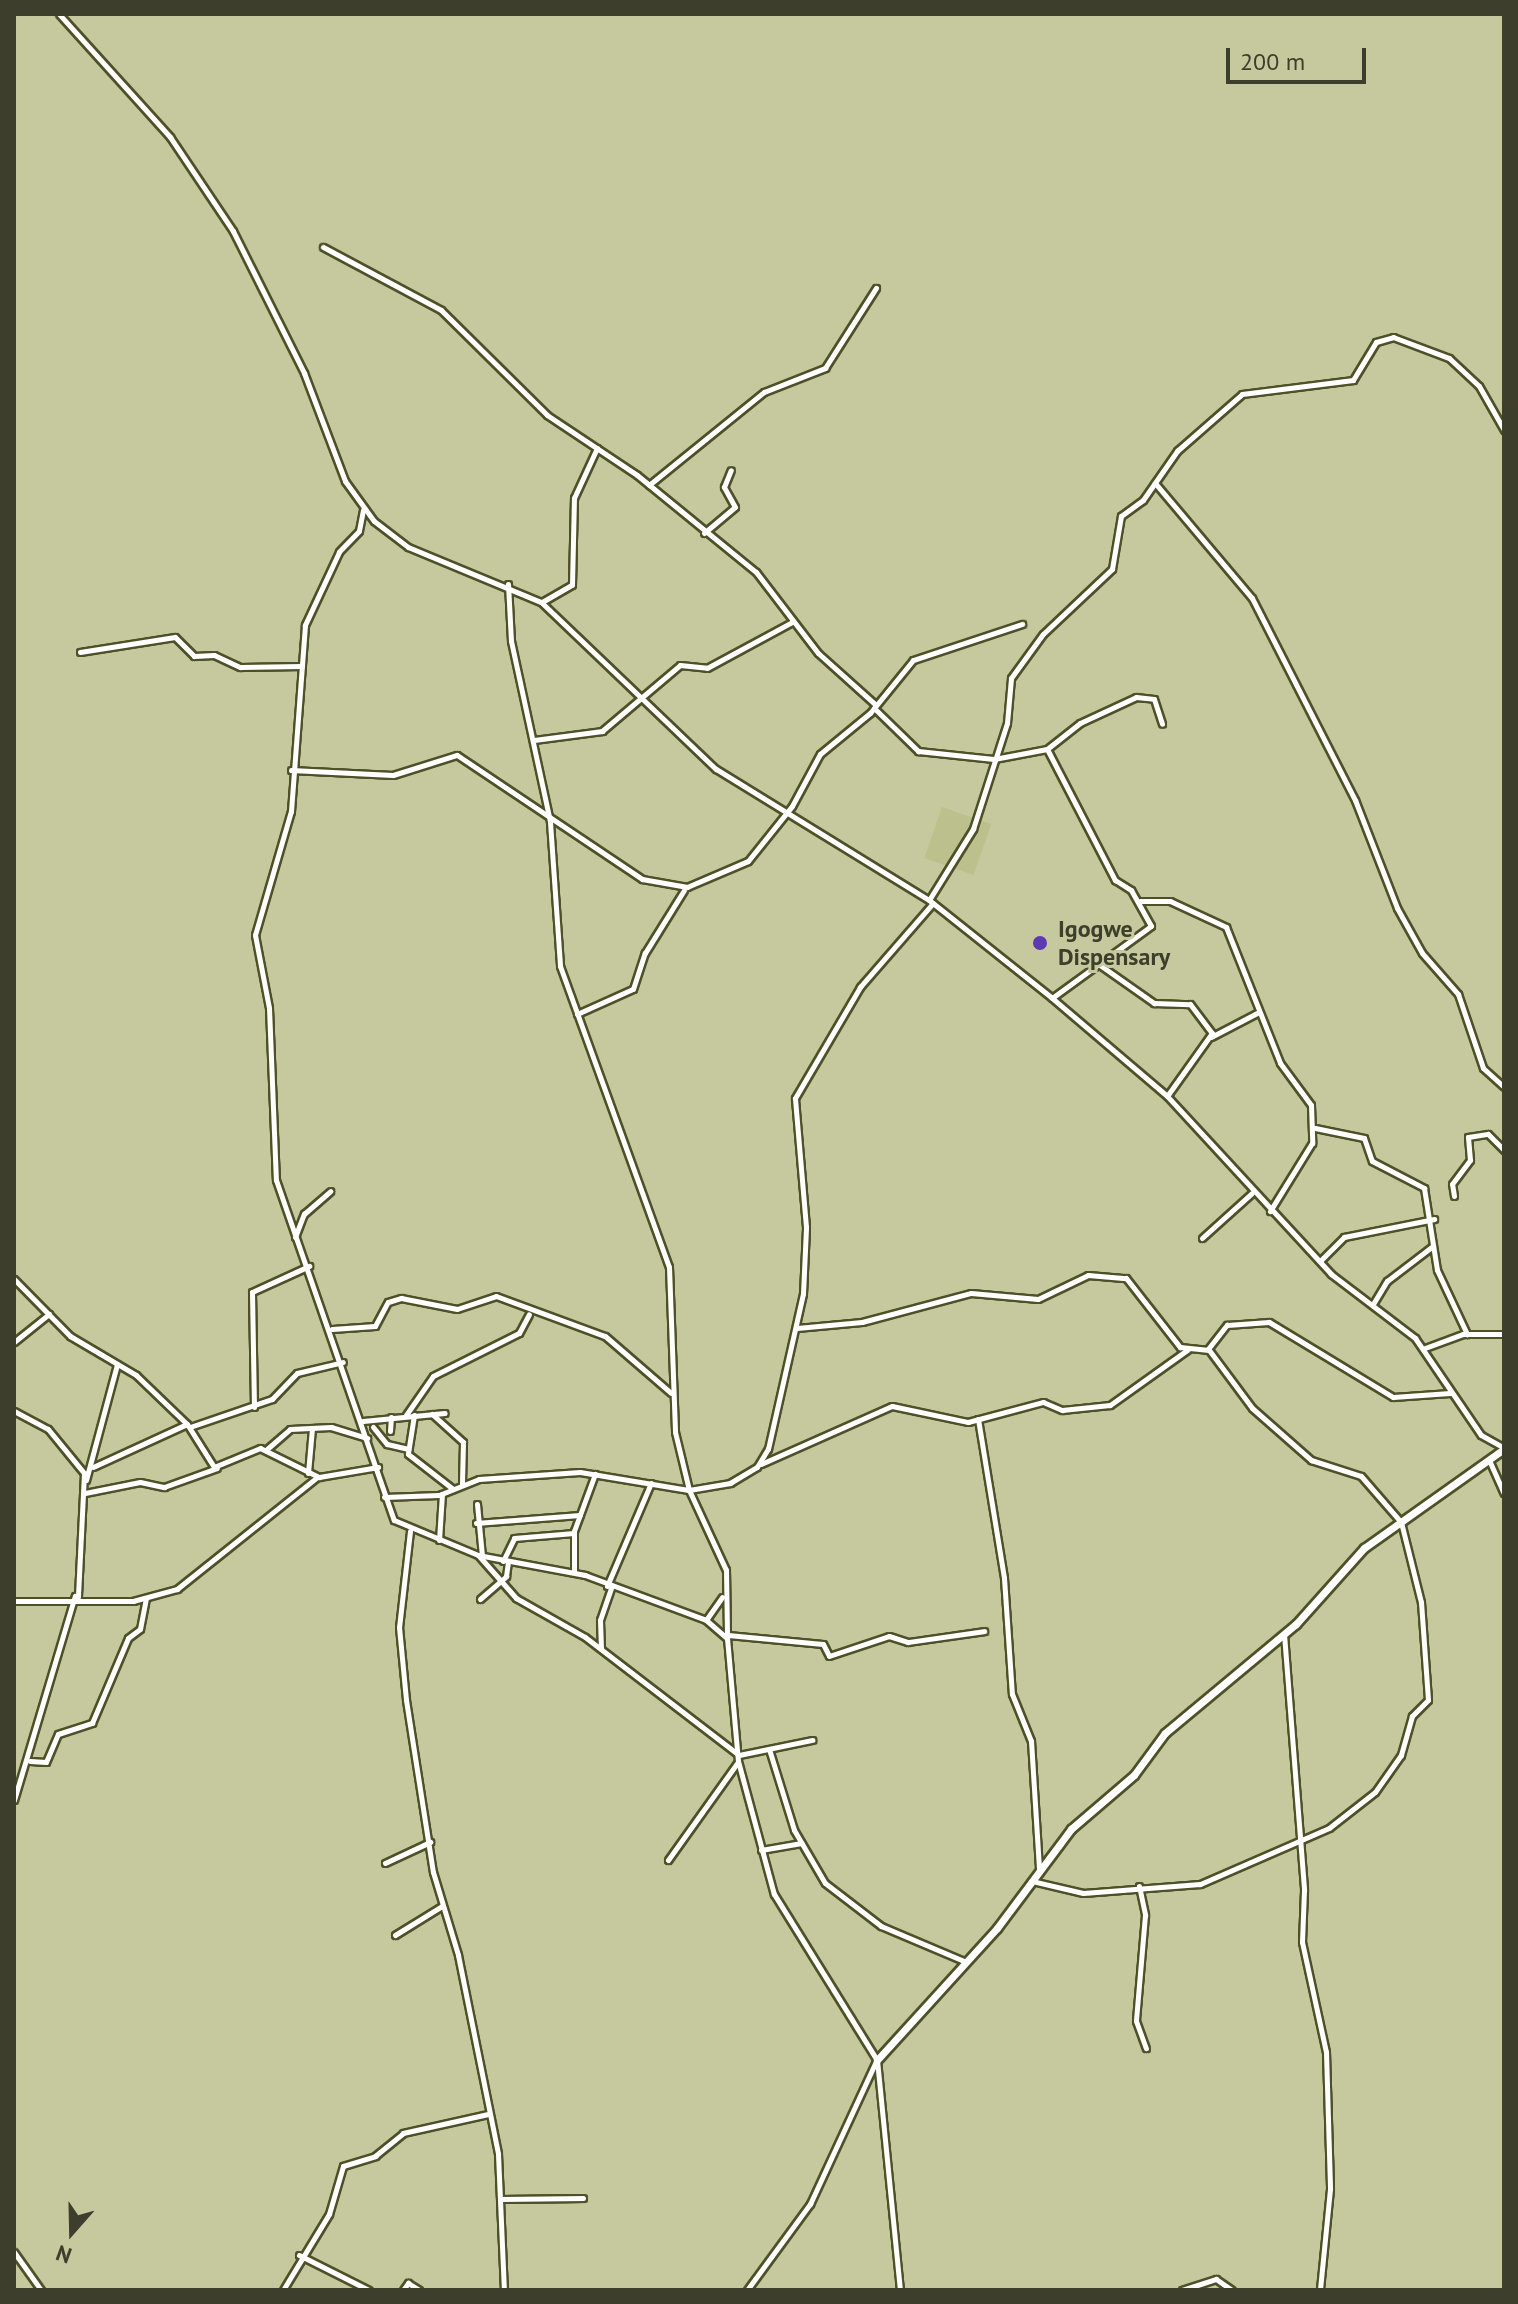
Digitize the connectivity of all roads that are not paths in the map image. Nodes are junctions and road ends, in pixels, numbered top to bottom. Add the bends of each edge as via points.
1 (59, 14) edge
2 (323, 247) dead end
3 (876, 288) dead end
4 (1504, 430) edge
5 (597, 448) junction
6 (731, 470) dead end
7 (1155, 483) junction
8 (649, 485) junction
9 (363, 510) junction
10 (704, 533) junction
11 (508, 584) junction
12 (542, 602) junction
13 (792, 621) junction
14 (1022, 624) dead end
15 (80, 652) dead end
16 (302, 666) junction
17 (644, 697) junction
18 (875, 707) junction
19 (1162, 724) dead end
20 (534, 740) junction
21 (1047, 749) junction
22 (994, 759) junction
23 (291, 770) junction
24 (783, 813) junction
25 (550, 822) junction
26 (687, 887) junction
27 (931, 901) junction
28 (1140, 901) junction
29 (1096, 963) junction
30 (1052, 998) junction
31 (1259, 1012) junction
32 (577, 1014) junction
33 (1211, 1037) junction
34 (1504, 1087) edge
35 (1167, 1096) junction
36 (1315, 1128) junction
37 (1504, 1150) edge
38 (330, 1191) dead end
39 (1252, 1193) junction
40 (1454, 1196) dead end
41 (1270, 1211) junction
42 (1434, 1219) junction
43 (295, 1238) junction
44 (1202, 1238) dead end
45 (1433, 1246) junction
46 (1320, 1261) junction
47 (309, 1266) junction
48 (14, 1279) edge
49 (1373, 1304) junction
50 (49, 1314) junction
51 (529, 1314) junction
52 (797, 1328) junction
53 (332, 1329) junction
54 (1467, 1334) junction
55 (1504, 1334) edge
56 (14, 1342) edge
57 (1425, 1348) junction
58 (1208, 1349) junction
59 (1187, 1350) junction
60 (343, 1362) junction
61 (117, 1364) junction
62 (672, 1393) junction
63 (1451, 1393) junction
64 (254, 1407) junction
65 (14, 1411) edge
66 (445, 1413) dead end
67 (432, 1414) junction
68 (406, 1415) junction
69 (414, 1415) junction
70 (391, 1417) junction
71 (376, 1419) junction
72 (978, 1419) junction
73 (363, 1421) junction
74 (189, 1426) junction
75 (373, 1427) junction
76 (312, 1428) junction
77 (390, 1431) dead end
78 (367, 1437) junction
79 (267, 1449) junction
80 (408, 1449) junction
81 (1504, 1449) edge
82 (1489, 1460) junction
83 (760, 1464) junction
84 (378, 1467) junction
85 (92, 1468) junction
86 (218, 1468) junction
87 (308, 1473) junction
88 (595, 1474) junction
89 (319, 1477) junction
90 (86, 1481) junction
91 (651, 1483) junction
92 (461, 1485) junction
93 (454, 1489) junction
94 (689, 1490) junction
95 (85, 1493) junction
96 (1504, 1493) edge
97 (442, 1494) junction
98 (384, 1497) junction
99 (477, 1504) dead end
100 (580, 1515) junction
101 (1401, 1522) junction
102 (476, 1523) junction
103 (410, 1531) junction
104 (574, 1533) junction
105 (439, 1540) junction
106 (480, 1556) junction
107 (507, 1564) junction
108 (574, 1572) junction
109 (501, 1582) junction
110 (609, 1587) junction
111 (723, 1596) junction
112 (76, 1597) junction
113 (146, 1598) junction
114 (480, 1599) dead end
115 (14, 1601) edge
116 (706, 1620) junction
117 (984, 1631) dead end
118 (1284, 1632) junction
119 (727, 1636) junction
120 (601, 1650) junction
121 (812, 1740) dead end
122 (769, 1749) junction
123 (738, 1758) junction
124 (30, 1761) junction
125 (14, 1800) edge
126 (1300, 1837) junction
127 (430, 1842) junction
128 (801, 1843) junction
129 (761, 1850) junction
130 (668, 1860) dead end
131 (385, 1863) dead end
132 (1039, 1870) junction
133 (1031, 1881) junction
134 (1139, 1886) junction
135 (442, 1906) junction
136 (395, 1935) dead end
137 (964, 1961) junction
138 (1146, 2048) dead end
139 (877, 2060) junction
140 (488, 2114) junction
141 (583, 2198) dead end
142 (503, 2199) junction
143 (14, 2252) edge
144 (298, 2254) junction
145 (421, 2289) edge
146 (41, 2290) edge
147 (283, 2290) edge
148 (369, 2290) edge
149 (403, 2290) edge
150 (504, 2290) edge
151 (747, 2290) edge
152 (900, 2290) edge
153 (1182, 2290) edge
154 (1232, 2290) edge
155 (1320, 2290) edge

1 - 9 street via 170,137 233,231
2 - 5 street via 441,310 547,415
3 - 8 street via 825,368 764,392
4 - 7 street via 1479,386 1446,355 1384,337 1353,380 1242,394 1177,451
5 - 8 street
5 - 12 street via 574,498 572,585
6 - 10 street via 724,487 735,507
7 - 22 street via 1119,521 1112,569 1043,634 1011,678
7 - 34 street via 1250,595 1355,800 1401,917 1458,994 1481,1065
8 - 10 street
9 - 11 street via 408,547
9 - 16 street via 359,531 339,552 309,613
10 - 13 street via 756,572
11 - 12 street
11 - 20 street via 511,641
12 - 17 street
13 - 17 street via 788,630 707,668 683,663
13 - 18 street
14 - 18 street via 913,660
15 - 16 street via 175,637 194,656 214,655 240,667
16 - 23 street
17 - 20 street via 594,734
17 - 24 street via 716,769
18 - 22 street via 918,751
18 - 24 street via 820,754
19 - 21 street via 1157,703 1136,697 1080,723
20 - 25 street
21 - 22 street
21 - 28 street via 1115,880
22 - 27 street via 969,839
23 - 25 street via 393,775 457,755
23 - 43 street via 291,811 255,943 269,1008 275,1175
24 - 26 street via 744,864
24 - 27 street
25 - 26 street via 651,884
25 - 32 street via 558,954
26 - 32 street via 670,905 633,989
27 - 30 street
27 - 52 street via 860,987 795,1098 806,1227
28 - 29 street via 1151,926
28 - 31 street via 1170,901 1226,927
29 - 30 street
29 - 33 street via 1154,1003 1190,1004
30 - 35 street
31 - 33 street
31 - 36 street via 1290,1083 1311,1105
32 - 62 street via 617,1107 631,1174 669,1267
33 - 35 street
35 - 39 street
36 - 41 street via 1298,1176
36 - 42 street via 1366,1139 1372,1161 1424,1188
37 - 40 street via 1488,1134 1468,1137 1470,1160 1452,1184
38 - 43 street via 304,1214
39 - 41 street
39 - 44 street
41 - 46 street
42 - 45 street
42 - 46 street via 1344,1237
43 - 47 street
45 - 49 street via 1387,1281
45 - 54 street via 1446,1300
46 - 49 street
47 - 53 street
47 - 64 street via 252,1292
48 - 50 street
49 - 57 street
50 - 56 street
50 - 61 street
51 - 53 street via 496,1296 457,1309 401,1298 388,1302 375,1326
51 - 62 street via 605,1336
51 - 68 street via 519,1333 433,1376
52 - 59 street via 862,1322 956,1295 1038,1299 1092,1275 1129,1280
52 - 83 street
53 - 60 street
54 - 55 street
54 - 57 street
57 - 63 street
58 - 59 street
58 - 63 street via 1227,1325 1269,1322 1393,1397
58 - 101 street via 1269,1423 1311,1460 1361,1476
59 - 72 street via 1110,1405 1062,1410 1046,1401
60 - 64 street via 297,1373 284,1391
60 - 73 street
61 - 74 street
61 - 85 street
62 - 94 street
63 - 81 street via 1481,1435
64 - 74 street
65 - 90 street via 51,1432
66 - 67 street
67 - 69 street
67 - 92 street via 463,1442
68 - 69 street
68 - 70 street
69 - 80 street
70 - 71 street
70 - 77 street
71 - 73 street
71 - 75 street
72 - 83 street via 892,1406
72 - 132 street via 1004,1578 1012,1694 1031,1741
73 - 78 street
74 - 85 street
74 - 86 street via 201,1456
75 - 78 street
75 - 80 street via 387,1444
76 - 78 street
76 - 79 street via 288,1430
76 - 87 street
78 - 84 street
79 - 86 street
79 - 87 street
80 - 93 street
81 - 82 main road
82 - 96 street
82 - 101 main road
83 - 94 street via 730,1483
84 - 89 street
84 - 98 street
85 - 90 street
86 - 95 street via 164,1487 140,1482
87 - 89 street
88 - 91 street
88 - 92 street
88 - 100 street
89 - 113 street via 254,1520 186,1583
90 - 95 street
91 - 94 street
91 - 110 street
92 - 93 street
93 - 97 street
94 - 111 street via 726,1570
95 - 112 street
97 - 98 street
97 - 105 street
98 - 103 street via 394,1520
99 - 102 street
100 - 102 street
100 - 104 street
101 - 118 main road via 1354,1557
101 - 126 street via 1421,1602 1428,1702 1412,1716 1401,1755 1375,1792 1329,1828
102 - 106 street
103 - 105 street
103 - 127 street via 399,1627
104 - 107 street via 514,1538
104 - 108 street
105 - 106 street
106 - 107 street
106 - 109 street
107 - 108 street
107 - 109 street
108 - 110 street
109 - 114 street
109 - 120 street
110 - 116 street
110 - 120 street via 600,1620
111 - 116 street
111 - 119 street
112 - 113 street
112 - 115 street
112 - 124 street via 28,1741
113 - 124 street via 140,1629 128,1638 92,1723 58,1734 46,1762
116 - 119 street
117 - 119 street via 908,1642 889,1636 829,1656 823,1644
118 - 126 street
118 - 132 main road via 1165,1733
119 - 123 street
120 - 123 street
121 - 122 street
122 - 123 street
122 - 128 street
123 - 129 street
123 - 130 street
124 - 125 street
126 - 134 street via 1200,1884
126 - 155 street via 1302,1942 1326,2052 1330,2199
127 - 131 street
127 - 135 street
128 - 129 street
128 - 137 street via 825,1883 878,1924
129 - 139 street via 792,1932
132 - 133 main road
133 - 134 street via 1083,1893
133 - 137 main road
134 - 138 street via 1145,1915 1136,2017
135 - 136 street
135 - 140 street
137 - 139 main road
139 - 151 street via 810,2204
139 - 152 street
140 - 142 street
140 - 144 street via 403,2133 375,2156 343,2166 329,2214
141 - 142 street
142 - 150 street
143 - 146 street
144 - 147 street
144 - 148 street
145 - 149 street via 408,2283
153 - 154 street via 1216,2279

